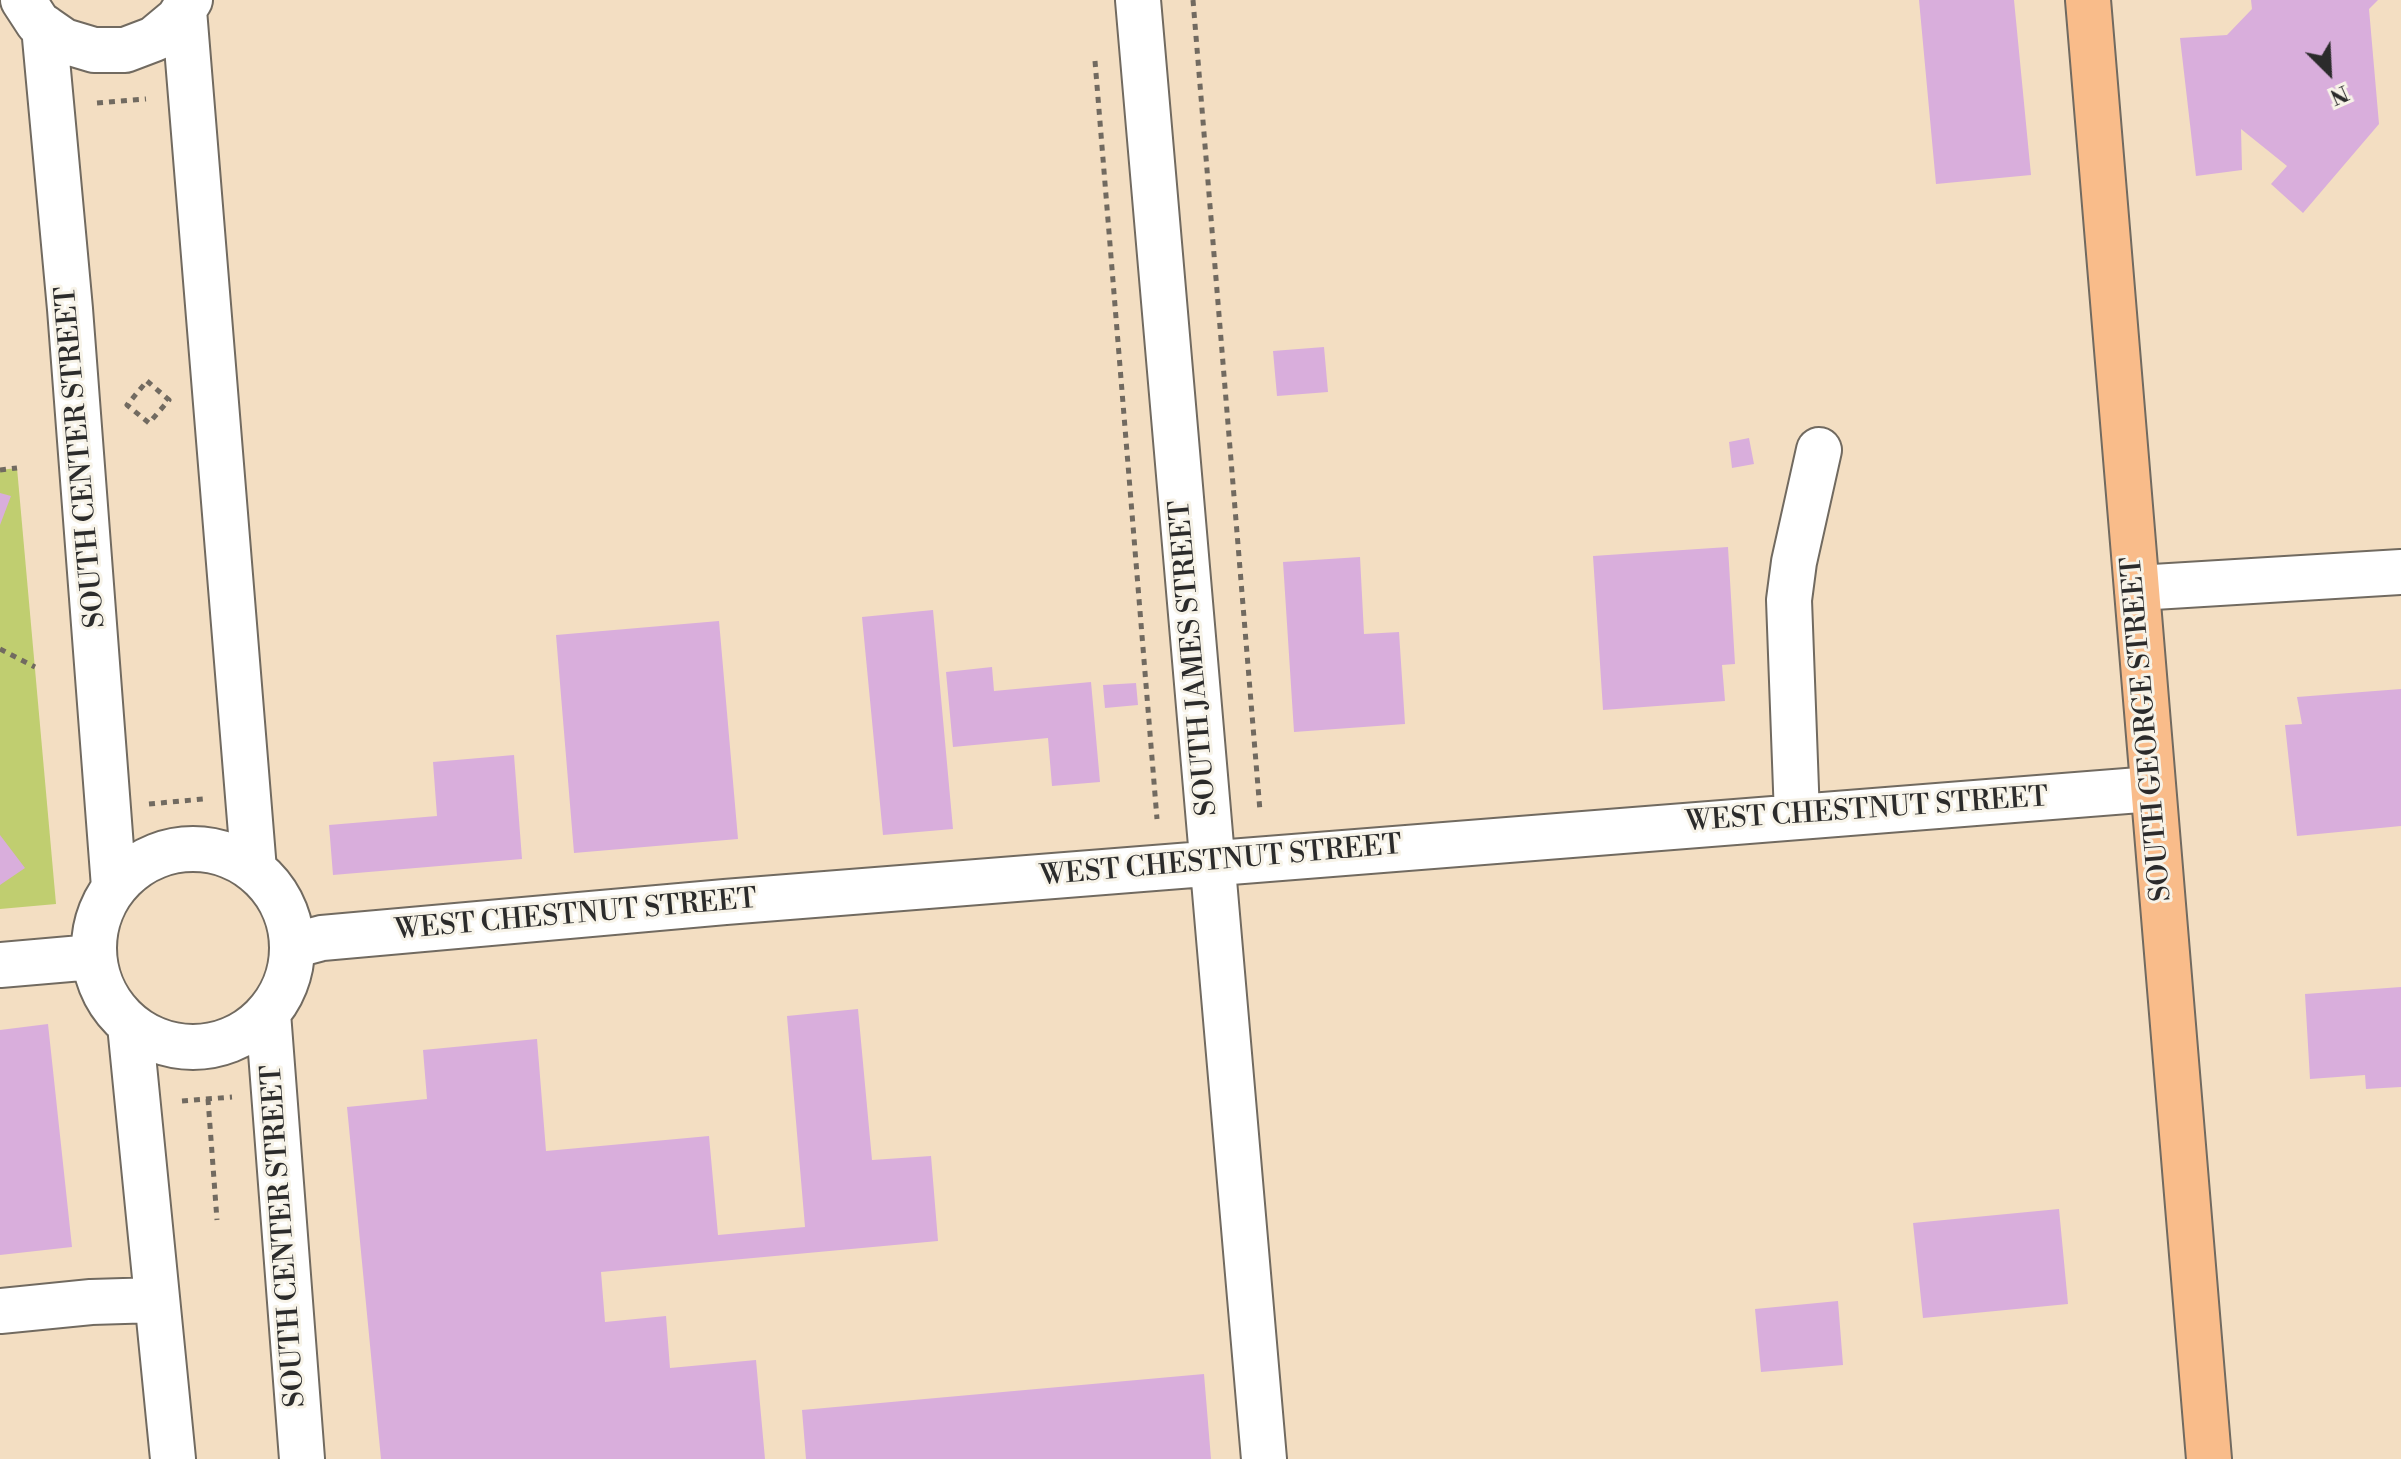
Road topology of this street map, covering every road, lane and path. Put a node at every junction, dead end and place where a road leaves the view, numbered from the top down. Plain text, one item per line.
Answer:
1 (1138, 0) edge
2 (1193, 0) edge
3 (2088, 0) edge
4 (187, 5) edge
5 (34, 14) edge
6 (1094, 47) dead end
7 (158, 98) dead end
8 (89, 104) dead end
9 (149, 423) joint
10 (1819, 450) dead end
11 (17, 468) dead end
12 (0, 470) edge
13 (2401, 572) edge
14 (2137, 588) junction
15 (0, 649) edge
16 (35, 667) dead end
17 (2152, 789) junction
18 (214, 798) dead end
19 (143, 805) dead end
20 (1260, 811) dead end
21 (1797, 816) junction
22 (1157, 819) dead end
23 (1213, 862) junction
24 (254, 870) junction
25 (114, 887) junction
26 (292, 946) junction
27 (93, 957) junction
28 (0, 965) edge
29 (268, 1013) junction
30 (130, 1025) junction
31 (244, 1095) dead end
32 (208, 1099) junction
33 (170, 1102) dead end
34 (217, 1220) dead end
35 (157, 1300) junction
36 (0, 1311) edge
37 (173, 1459) edge
38 (302, 1459) edge
39 (1264, 1459) edge
40 (2209, 1459) edge

1 - 23 street, SOUTH JAMES STREET
2 - 20 path
3 - 14 main road, SOUTH GEORGE STREET
4 - 5 street, SOUTH CENTER STREET
4 - 24 street, SOUTH CENTER STREET
5 - 25 street, SOUTH CENTER STREET
6 - 22 path
7 - 8 path
9 - 9 path
10 - 21 street
11 - 12 path
13 - 14 street
14 - 17 main road, SOUTH GEORGE STREET
15 - 16 path
17 - 21 street, WEST CHESTNUT STREET
17 - 40 main road, SOUTH GEORGE STREET
18 - 19 path
21 - 23 street, WEST CHESTNUT STREET
23 - 26 street, WEST CHESTNUT STREET
23 - 39 street, SOUTH JAMES STREET
24 - 25 street, SOUTH CENTER STREET
24 - 26 street, SOUTH CENTER STREET
25 - 27 street, SOUTH CENTER STREET
26 - 29 street, SOUTH CENTER STREET
27 - 28 street
27 - 30 street, SOUTH CENTER STREET
29 - 30 street, SOUTH CENTER STREET
29 - 38 street, SOUTH CENTER STREET
30 - 35 street
31 - 32 path
32 - 33 path
32 - 34 path
35 - 36 street
35 - 37 street

